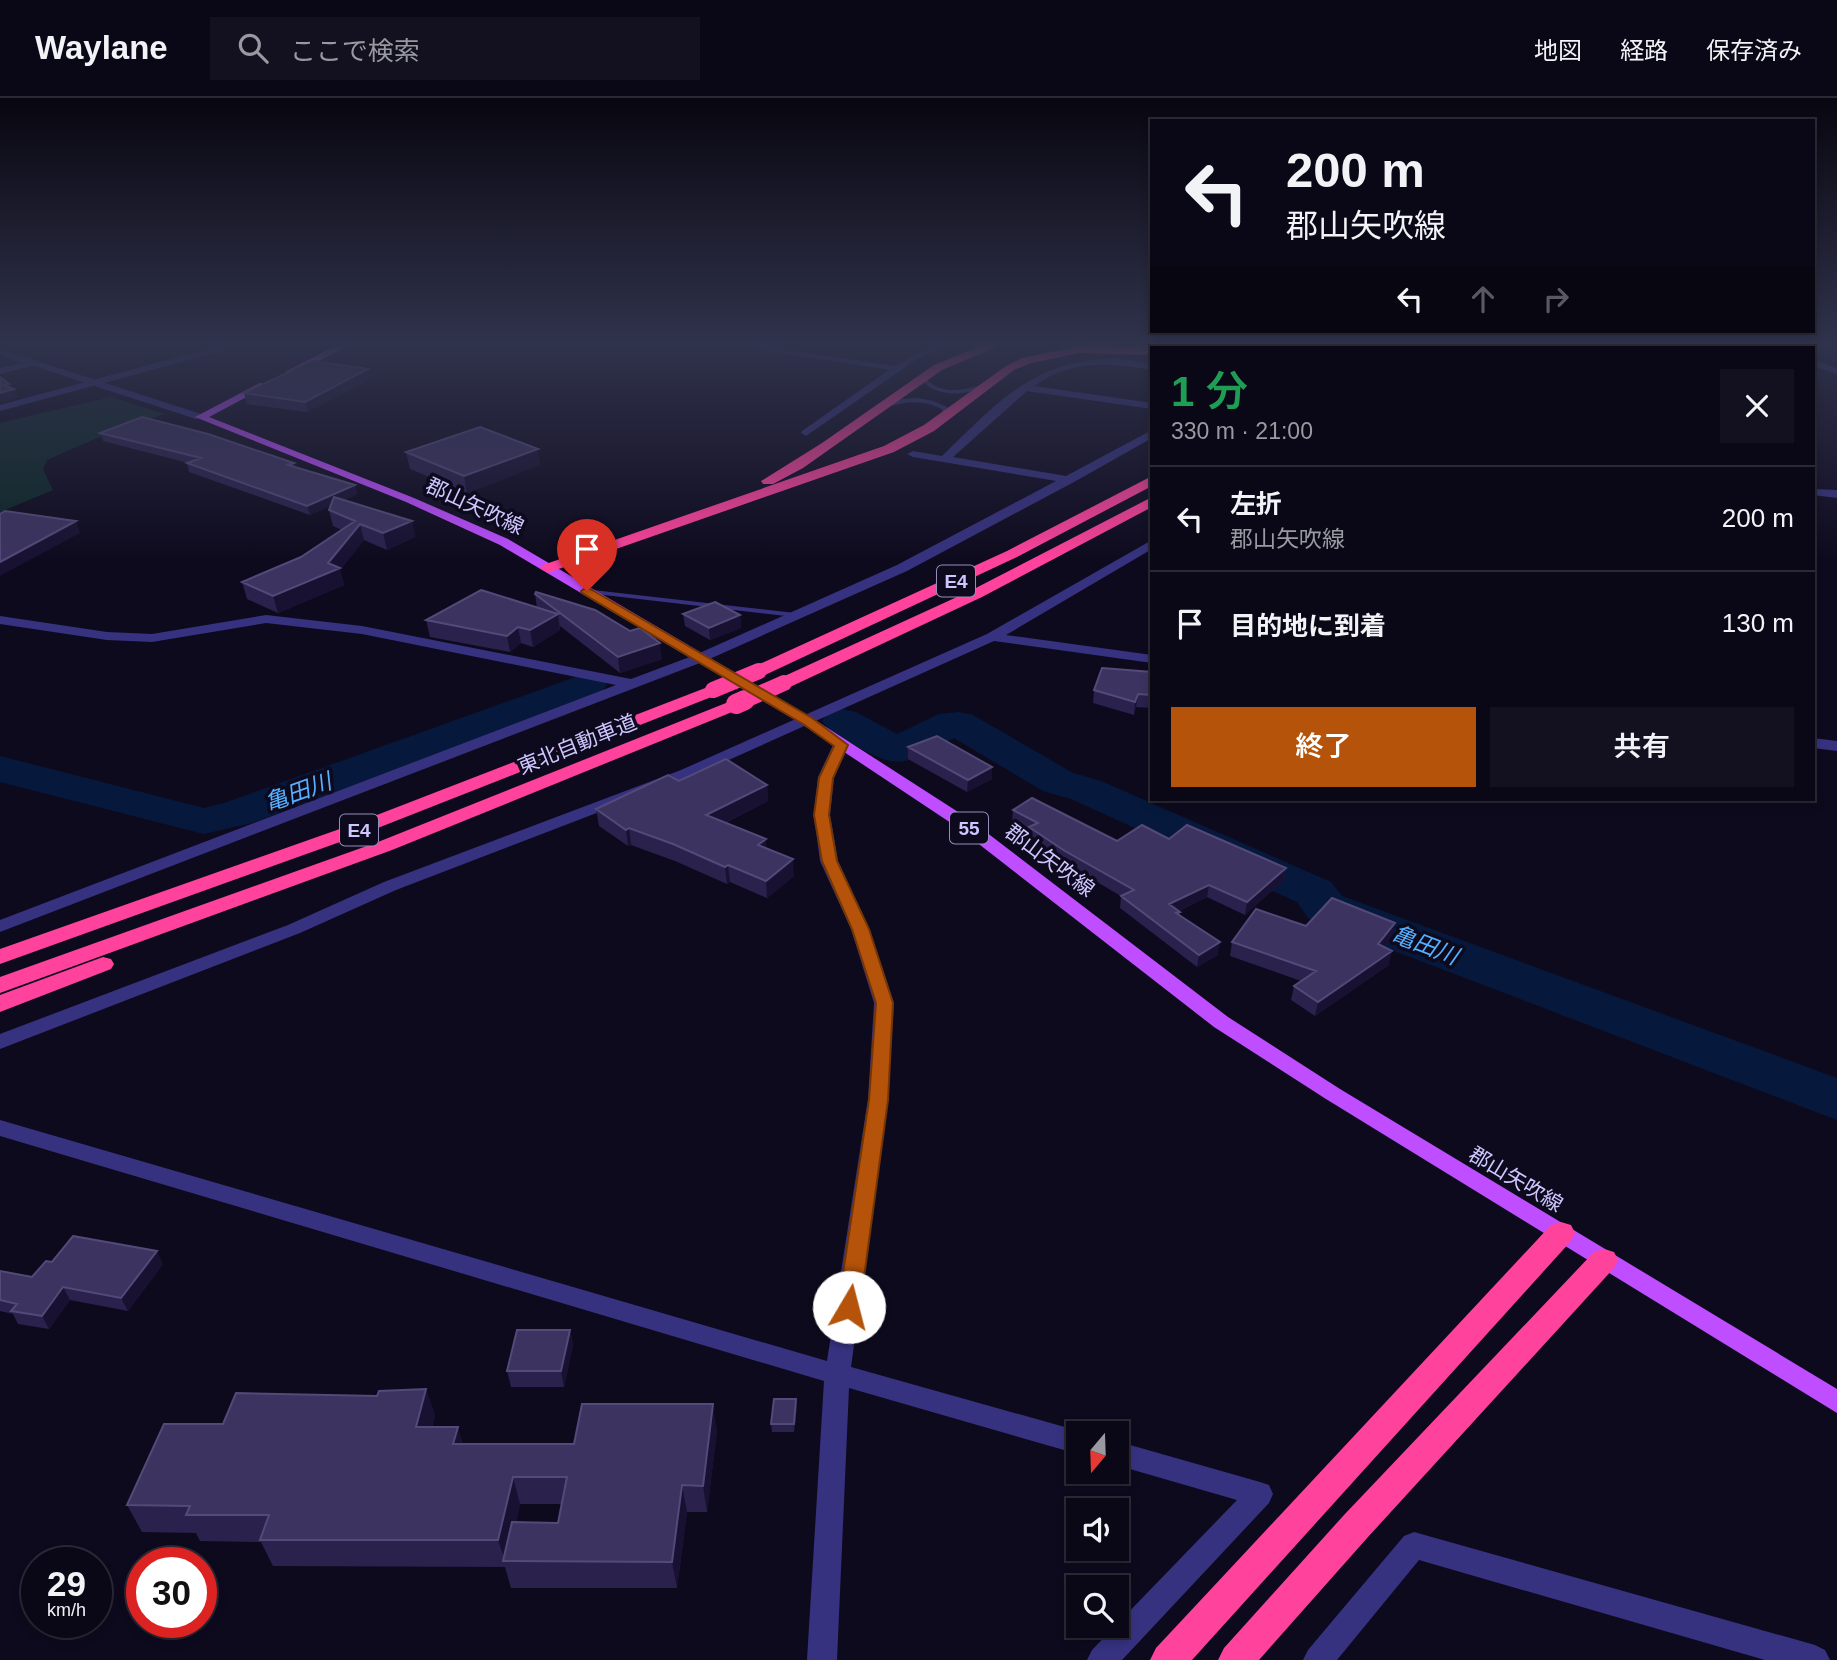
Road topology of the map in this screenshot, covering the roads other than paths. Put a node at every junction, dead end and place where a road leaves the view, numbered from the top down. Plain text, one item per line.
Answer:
1 (197, 416) edge
2 (831, 416) edge
3 (867, 416) edge
4 (946, 416) edge
5 (992, 416) edge
6 (200, 417) joint
7 (806, 433) dead end
8 (1150, 434) edge
9 (914, 454) dead end
10 (945, 459) junction
11 (1070, 480) junction
12 (1150, 481) edge
13 (1815, 492) edge
14 (1837, 494) edge
15 (1150, 502) edge
16 (1150, 545) edge
17 (543, 565) junction
18 (587, 591) junction
19 (795, 615) junction
20 (0, 620) edge
21 (992, 637) junction
22 (700, 658) junction
23 (1150, 659) edge
24 (632, 684) junction
25 (807, 721) junction
26 (1815, 743) edge
27 (841, 745) junction
28 (1837, 746) edge
29 (271, 888) junction
30 (0, 926) edge
31 (0, 957) edge
32 (0, 985) edge
33 (0, 1004) edge
34 (0, 1042) edge
35 (0, 1128) edge
36 (1561, 1233) junction
37 (1604, 1260) junction
38 (836, 1373) junction
39 (1837, 1402) edge
40 (1066, 1439) edge
41 (1129, 1457) edge
42 (822, 1660) edge
43 (1102, 1660) edge
44 (1168, 1660) edge
45 (1236, 1660) edge
46 (1318, 1660) edge
47 (1815, 1660) edge

1 - 6 street
2 - 7 street
3 - 17 highway
4 - 17 highway
5 - 10 street
6 - 17 main road, 郡山矢吹線 / 55
8 - 11 street
9 - 10 street
10 - 11 street
11 - 19 street
12 - 31 highway, 東北自動車道 / E4, bridge
13 - 14 street
15 - 29 highway, 東北自動車道 / E4, bridge
16 - 21 street
17 - 18 main road, 郡山矢吹線 / 55
18 - 19 lane
18 - 22 main road, 郡山矢吹線 / 55
19 - 22 street
20 - 24 street
21 - 23 street
21 - 25 street
22 - 24 street
22 - 25 main road, 郡山矢吹線 / 55
24 - 30 street
25 - 27 main road, 郡山矢吹線 / 55
25 - 34 street
26 - 28 street
27 - 36 main road, 郡山矢吹線 / 55
27 - 38 street
29 - 32 highway, 東北自動車道 / E4
29 - 33 highway
35 - 38 street
36 - 37 main road, 郡山矢吹線 / 55
36 - 44 highway
37 - 39 main road, 郡山矢吹線 / 55
37 - 45 highway
38 - 40 street
38 - 42 street
41 - 43 street
46 - 47 street

